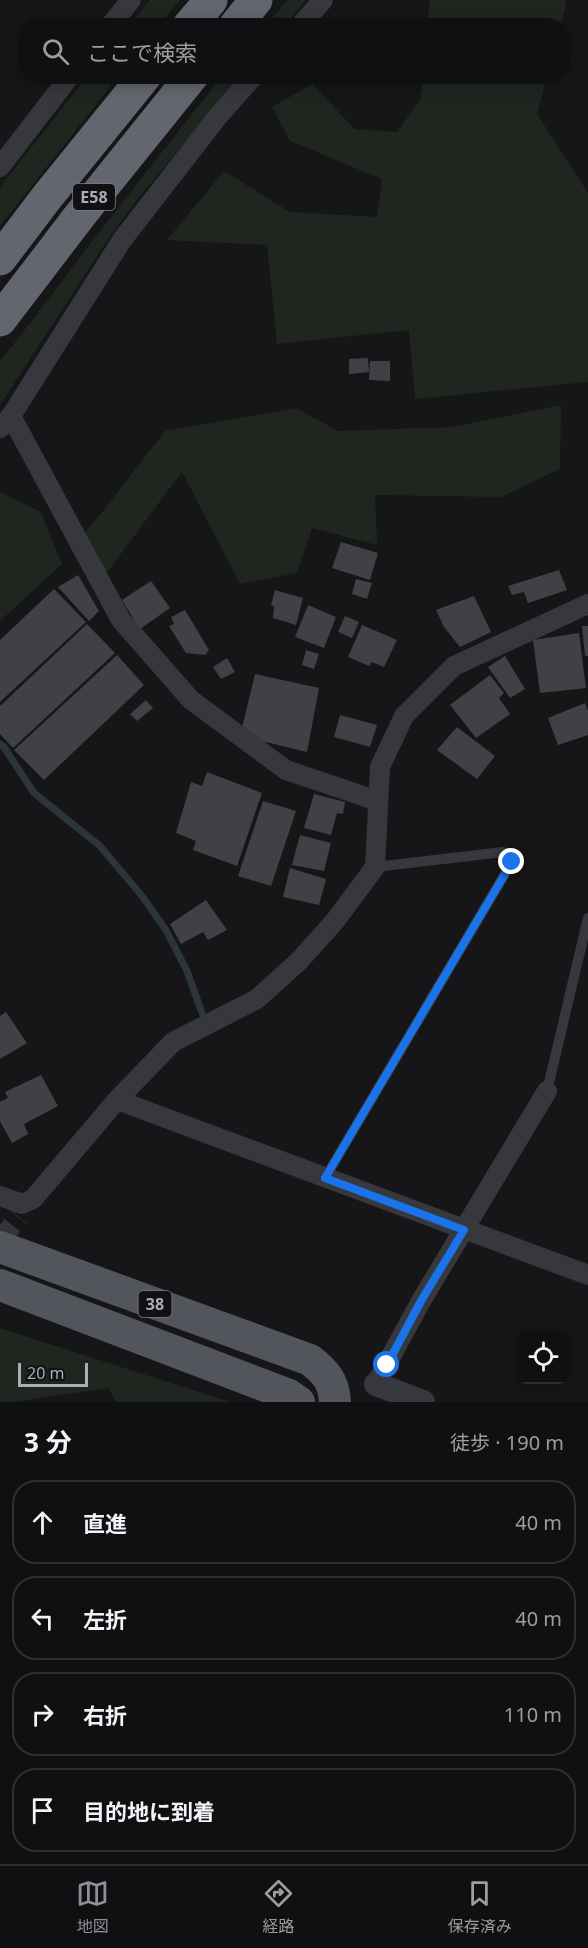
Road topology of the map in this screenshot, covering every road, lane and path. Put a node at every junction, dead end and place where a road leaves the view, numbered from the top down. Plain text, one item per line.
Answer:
1 (131, 0) edge
2 (211, 0) edge
3 (256, 0) edge
4 (322, 0) edge
5 (116, 18) edge
6 (196, 18) edge
7 (241, 18) edge
8 (307, 18) edge
9 (64, 84) edge
10 (139, 84) edge
11 (186, 84) edge
12 (247, 84) edge
13 (0, 167) edge
14 (0, 259) edge
15 (0, 320) edge
16 (5, 422) edge
17 (588, 604) edge
18 (378, 801) junction
19 (375, 867) junction
20 (588, 918) edge
21 (547, 1091) joint
22 (117, 1100) junction
23 (325, 1178) junction
24 (0, 1196) edge
25 (464, 1230) junction
26 (0, 1247) edge
27 (588, 1275) edge
28 (0, 1286) edge
29 (376, 1384) joint
30 (294, 1399) edge
31 (335, 1402) edge
32 (423, 1402) edge

1 - 5 street
2 - 6 highway
3 - 7 highway
4 - 8 street
9 - 13 street
10 - 14 highway, E58
11 - 15 highway, E58
12 - 16 street
16 - 18 street
17 - 18 street
18 - 19 street
19 - 22 street
19 - 23 lane
20 - 21 lane
21 - 25 street
22 - 23 street
22 - 24 street
23 - 25 street
25 - 27 street
25 - 29 street
26 - 31 main road, 38
28 - 30 main road, 38
29 - 32 street

